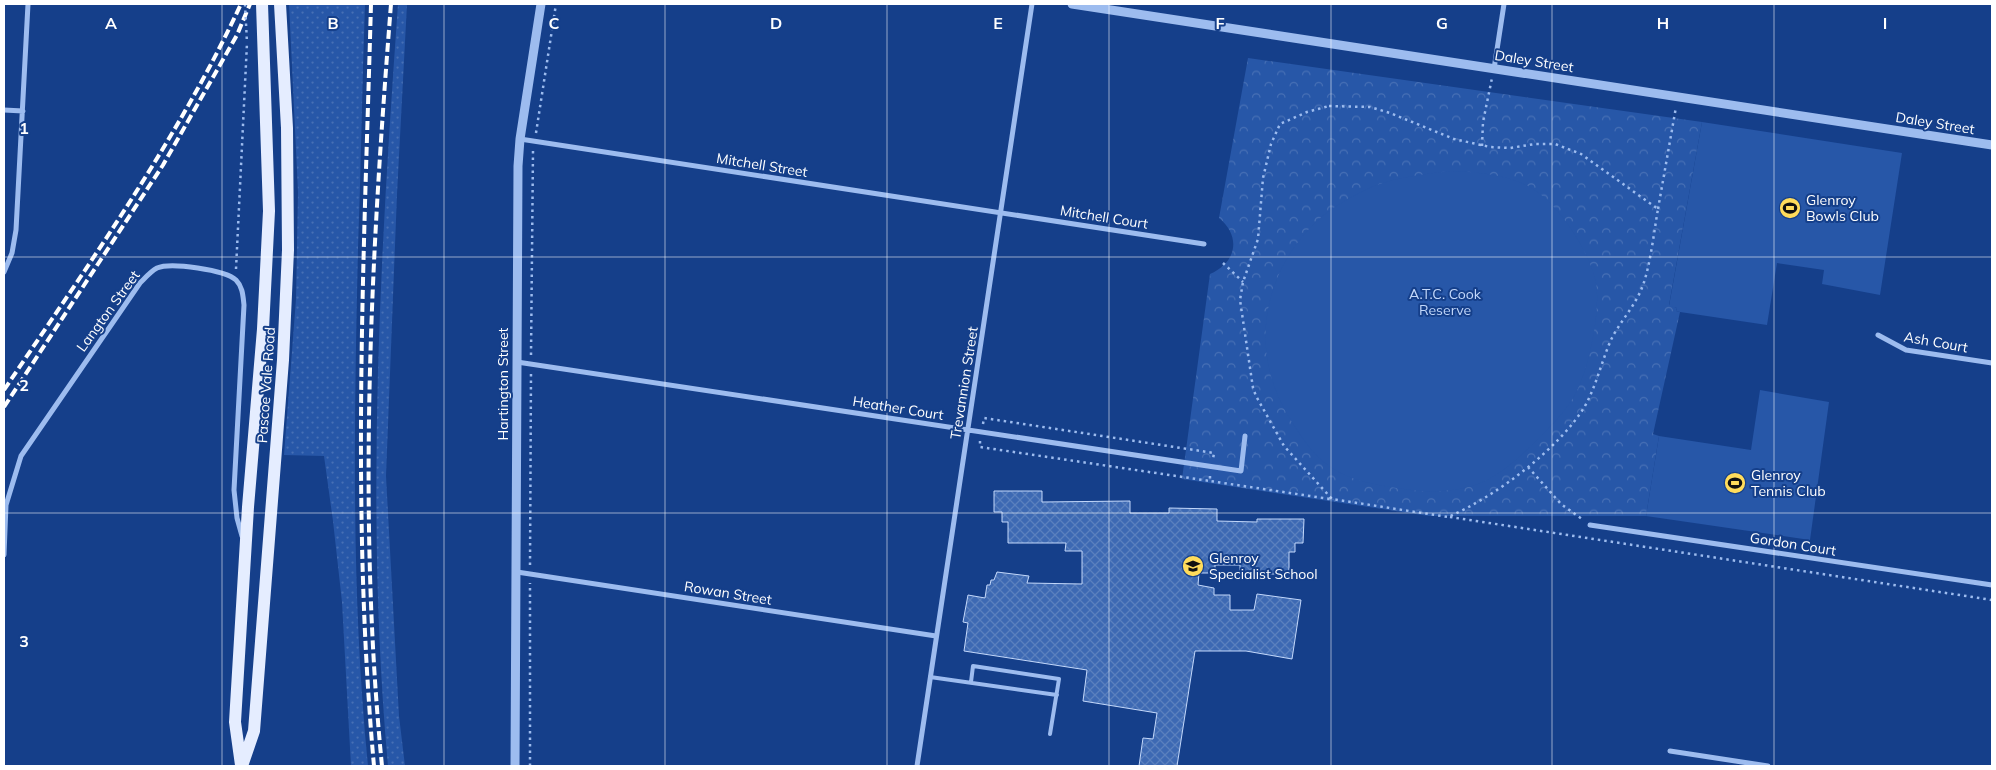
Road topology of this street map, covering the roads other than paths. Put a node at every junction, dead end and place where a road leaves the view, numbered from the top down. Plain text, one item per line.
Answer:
1 (28, 4) edge
2 (280, 4) edge
3 (541, 4) edge
4 (1032, 4) edge
5 (1072, 4) edge
6 (1504, 4) edge
7 (262, 5) edge
8 (1494, 69) junction
9 (4, 110) edge
10 (22, 111) junction
11 (520, 139) junction
12 (1992, 145) edge
13 (1001, 213) junction
14 (1204, 244) dead end
15 (4, 272) edge
16 (1878, 336) dead end
17 (516, 362) junction
18 (1992, 363) edge
19 (968, 430) junction
20 (1245, 436) dead end
21 (1590, 525) road end
22 (246, 550) junction
23 (4, 555) edge
24 (516, 572) junction
25 (1992, 585) edge
26 (936, 636) junction
27 (930, 677) junction
28 (971, 682) junction
29 (1057, 695) junction
30 (1050, 734) dead end
31 (1670, 751) dead end
32 (241, 766) edge
33 (515, 766) edge
34 (917, 766) edge
35 (1768, 766) edge

1 - 10 street
2 - 32 main road, Pascoe Vale Road
3 - 11 street, Hartington Street
4 - 13 street, Trevannion Street
5 - 8 street, Daley Street
6 - 8 street
7 - 22 main road, Pascoe Vale Road
8 - 12 street, Daley Street
9 - 10 street
10 - 15 street
11 - 13 street, Mitchell Street
11 - 17 street, Hartington Street
13 - 14 street, Mitchell Court
13 - 19 street, Trevannion Street
16 - 18 street, Ash Court
17 - 19 street, Heather Court
17 - 24 street, Hartington Street
19 - 20 street, Heather Court
19 - 26 street, Trevannion Street
21 - 25 street, Gordon Court
22 - 23 street, Langton Street
22 - 32 main road, Pascoe Vale Road
24 - 26 street, Rowan Street
24 - 33 street, Hartington Street
26 - 27 street, Trevannion Street
27 - 28 lane
27 - 34 street, Trevannion Street
28 - 29 lane
28 - 29 lane
29 - 30 lane
31 - 35 street

